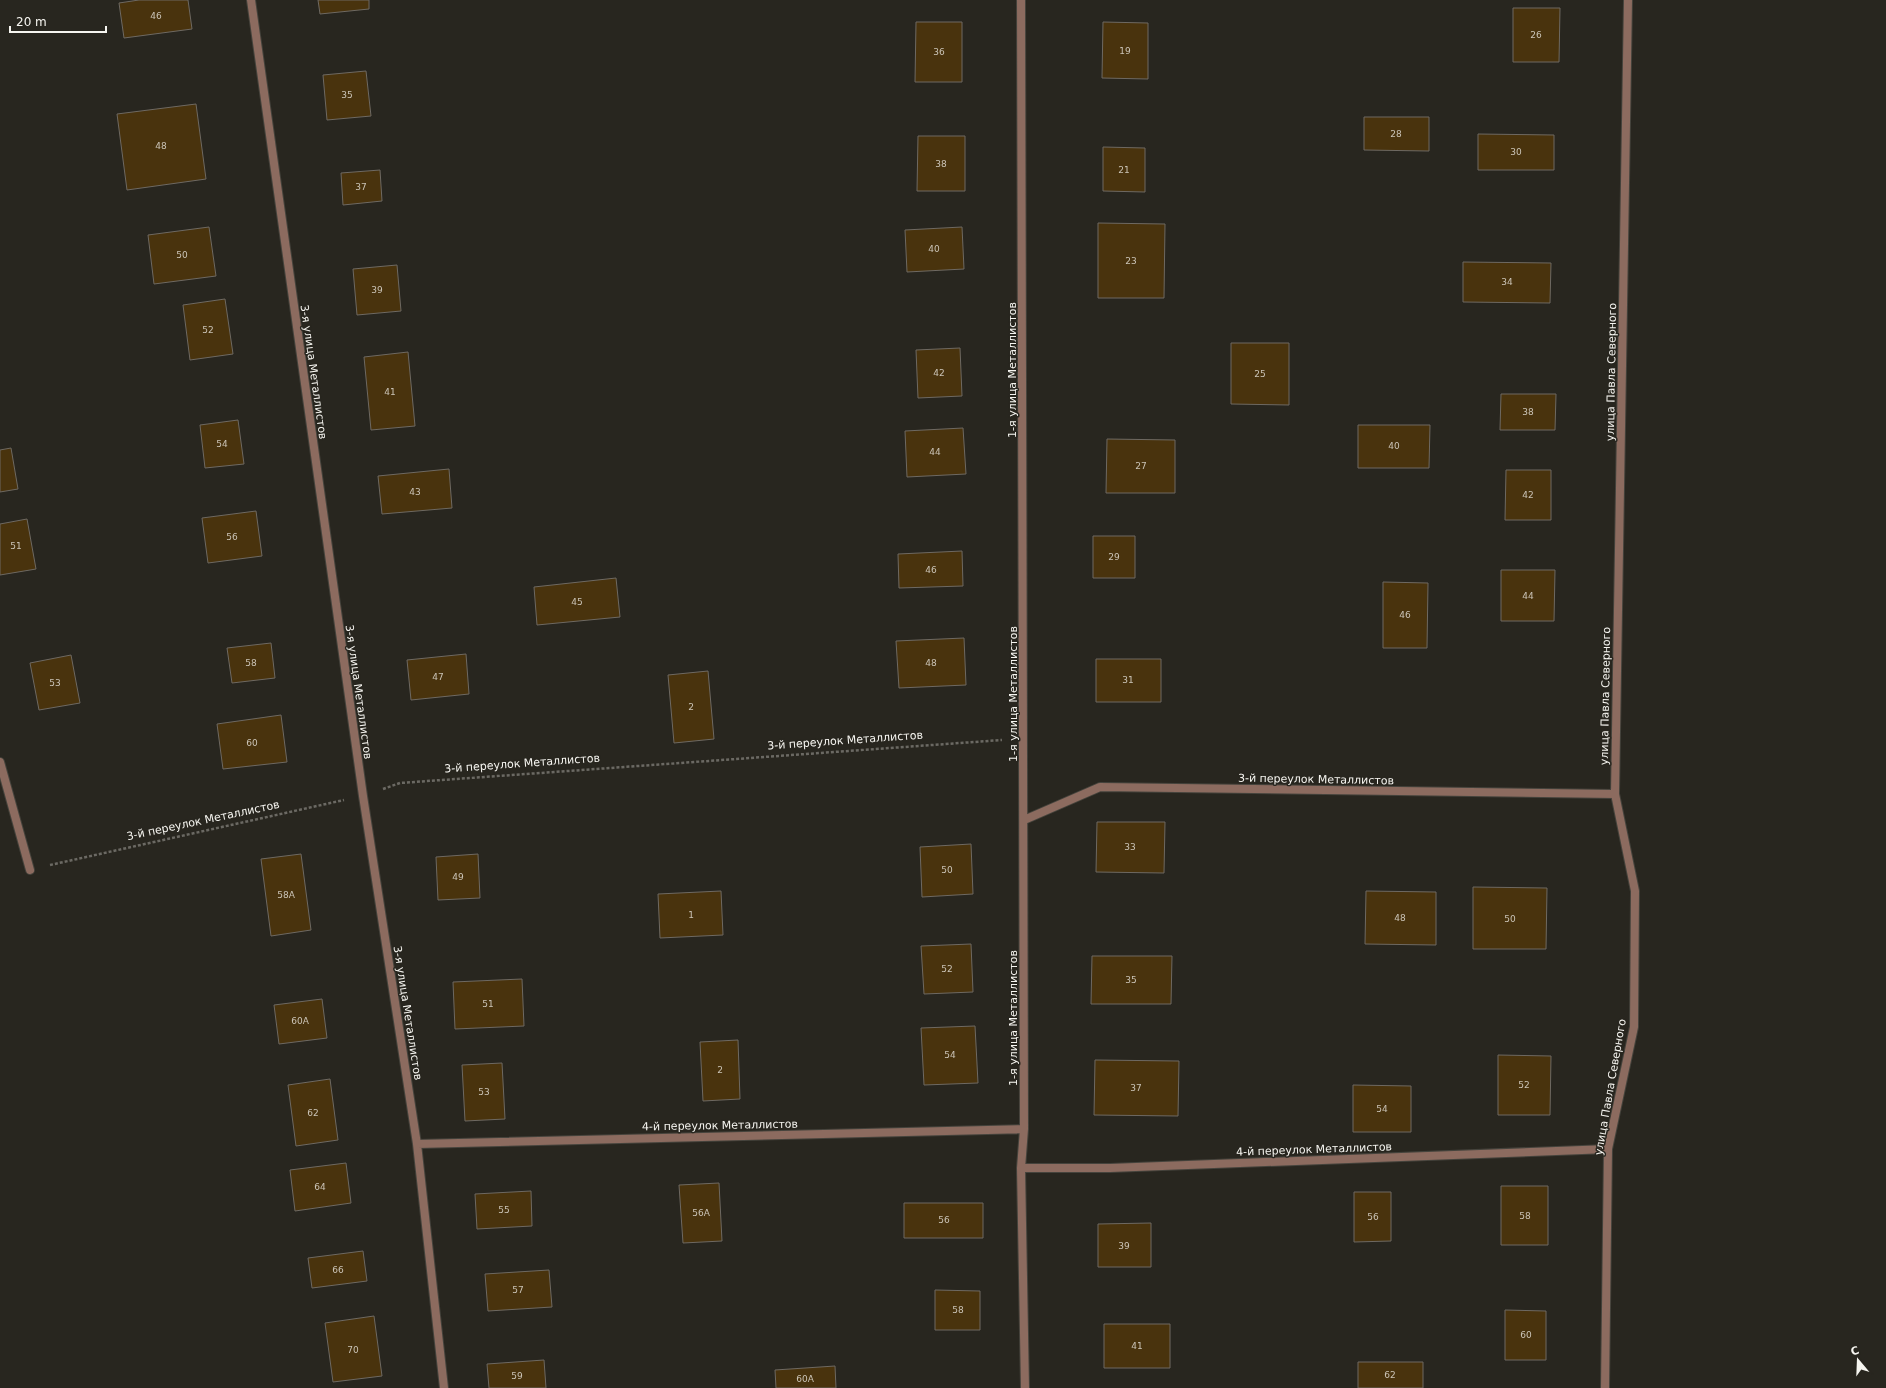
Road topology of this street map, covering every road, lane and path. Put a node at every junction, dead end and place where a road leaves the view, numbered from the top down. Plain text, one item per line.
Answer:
1 (251, 0) edge
2 (1021, 0) edge
3 (1628, 0) edge
4 (1024, 739) junction
5 (0, 762) edge
6 (1615, 794) junction
7 (363, 796) junction
8 (1024, 820) junction
9 (30, 870) joint
10 (1024, 1129) junction
11 (417, 1144) junction
12 (1608, 1149) junction
13 (1021, 1168) junction
14 (444, 1388) edge
15 (1025, 1388) edge
16 (1605, 1388) edge

1 - 7 street, 3-я улица Металлистов
2 - 4 street, 1-я улица Металлистов
3 - 6 street, улица Павла Северного
4 - 7 path, 3-й переулок Металлистов
4 - 8 street, 1-я улица Металлистов
5 - 9 street
6 - 8 street, 3-й переулок Металлистов
6 - 12 street, улица Павла Северного
7 - 9 path, 3-й переулок Металлистов
7 - 11 street, 3-я улица Металлистов
8 - 10 street, 1-я улица Металлистов
10 - 11 street, 4-й переулок Металлистов
10 - 13 street, 1-я улица Металлистов
11 - 14 street, 3-я улица Металлистов
12 - 13 street, 4-й переулок Металлистов
12 - 16 street, улица Павла Северного
13 - 15 street, 1-я улица Металлистов

